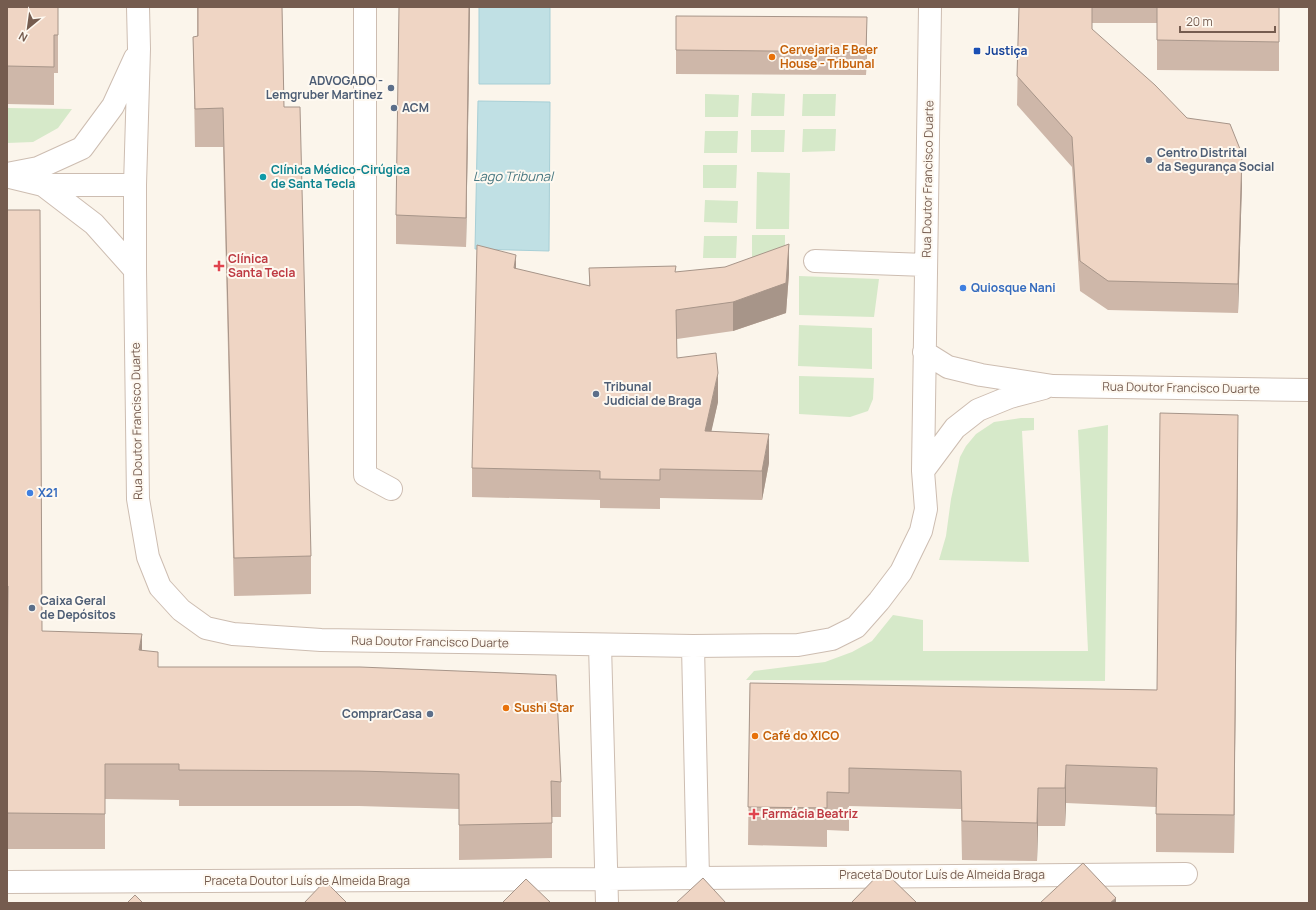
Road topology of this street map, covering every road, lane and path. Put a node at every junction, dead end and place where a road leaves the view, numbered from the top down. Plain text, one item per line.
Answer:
1 (138, 7) edge
2 (365, 7) edge
3 (930, 7) edge
4 (139, 49) junction
5 (7, 175) edge
6 (43, 185) junction
7 (135, 185) junction
8 (815, 261) dead end
9 (926, 265) junction
10 (135, 270) junction
11 (924, 352) junction
12 (1053, 386) junction
13 (1309, 390) edge
14 (923, 471) junction
15 (391, 489) dead end
16 (600, 644) junction
17 (693, 646) junction
18 (1186, 874) dead end
19 (698, 878) junction
20 (607, 879) junction
21 (7, 882) edge
22 (607, 903) edge

1 - 4 street, Rua Doutor Francisco Duarte
2 - 15 street
3 - 9 street, Rua Doutor Francisco Duarte
4 - 5 street
4 - 7 street, Rua Doutor Francisco Duarte
5 - 6 street
6 - 7 street
6 - 10 street
7 - 10 street, Rua Doutor Francisco Duarte
8 - 9 street
9 - 11 street, Rua Doutor Francisco Duarte
10 - 16 street, Rua Doutor Francisco Duarte
11 - 12 street, Rua Doutor Francisco Duarte
11 - 14 street, Rua Doutor Francisco Duarte
12 - 13 street, Rua Doutor Francisco Duarte
12 - 14 street, Rua Doutor Francisco Duarte
14 - 17 street, Rua Doutor Francisco Duarte
16 - 17 street, Rua Doutor Francisco Duarte
16 - 20 street
17 - 19 street
18 - 19 street, Praceta Doutor Luís de Almeida Braga
19 - 20 street, Praceta Doutor Luís de Almeida Braga
20 - 21 street, Praceta Doutor Luís de Almeida Braga
20 - 22 street

